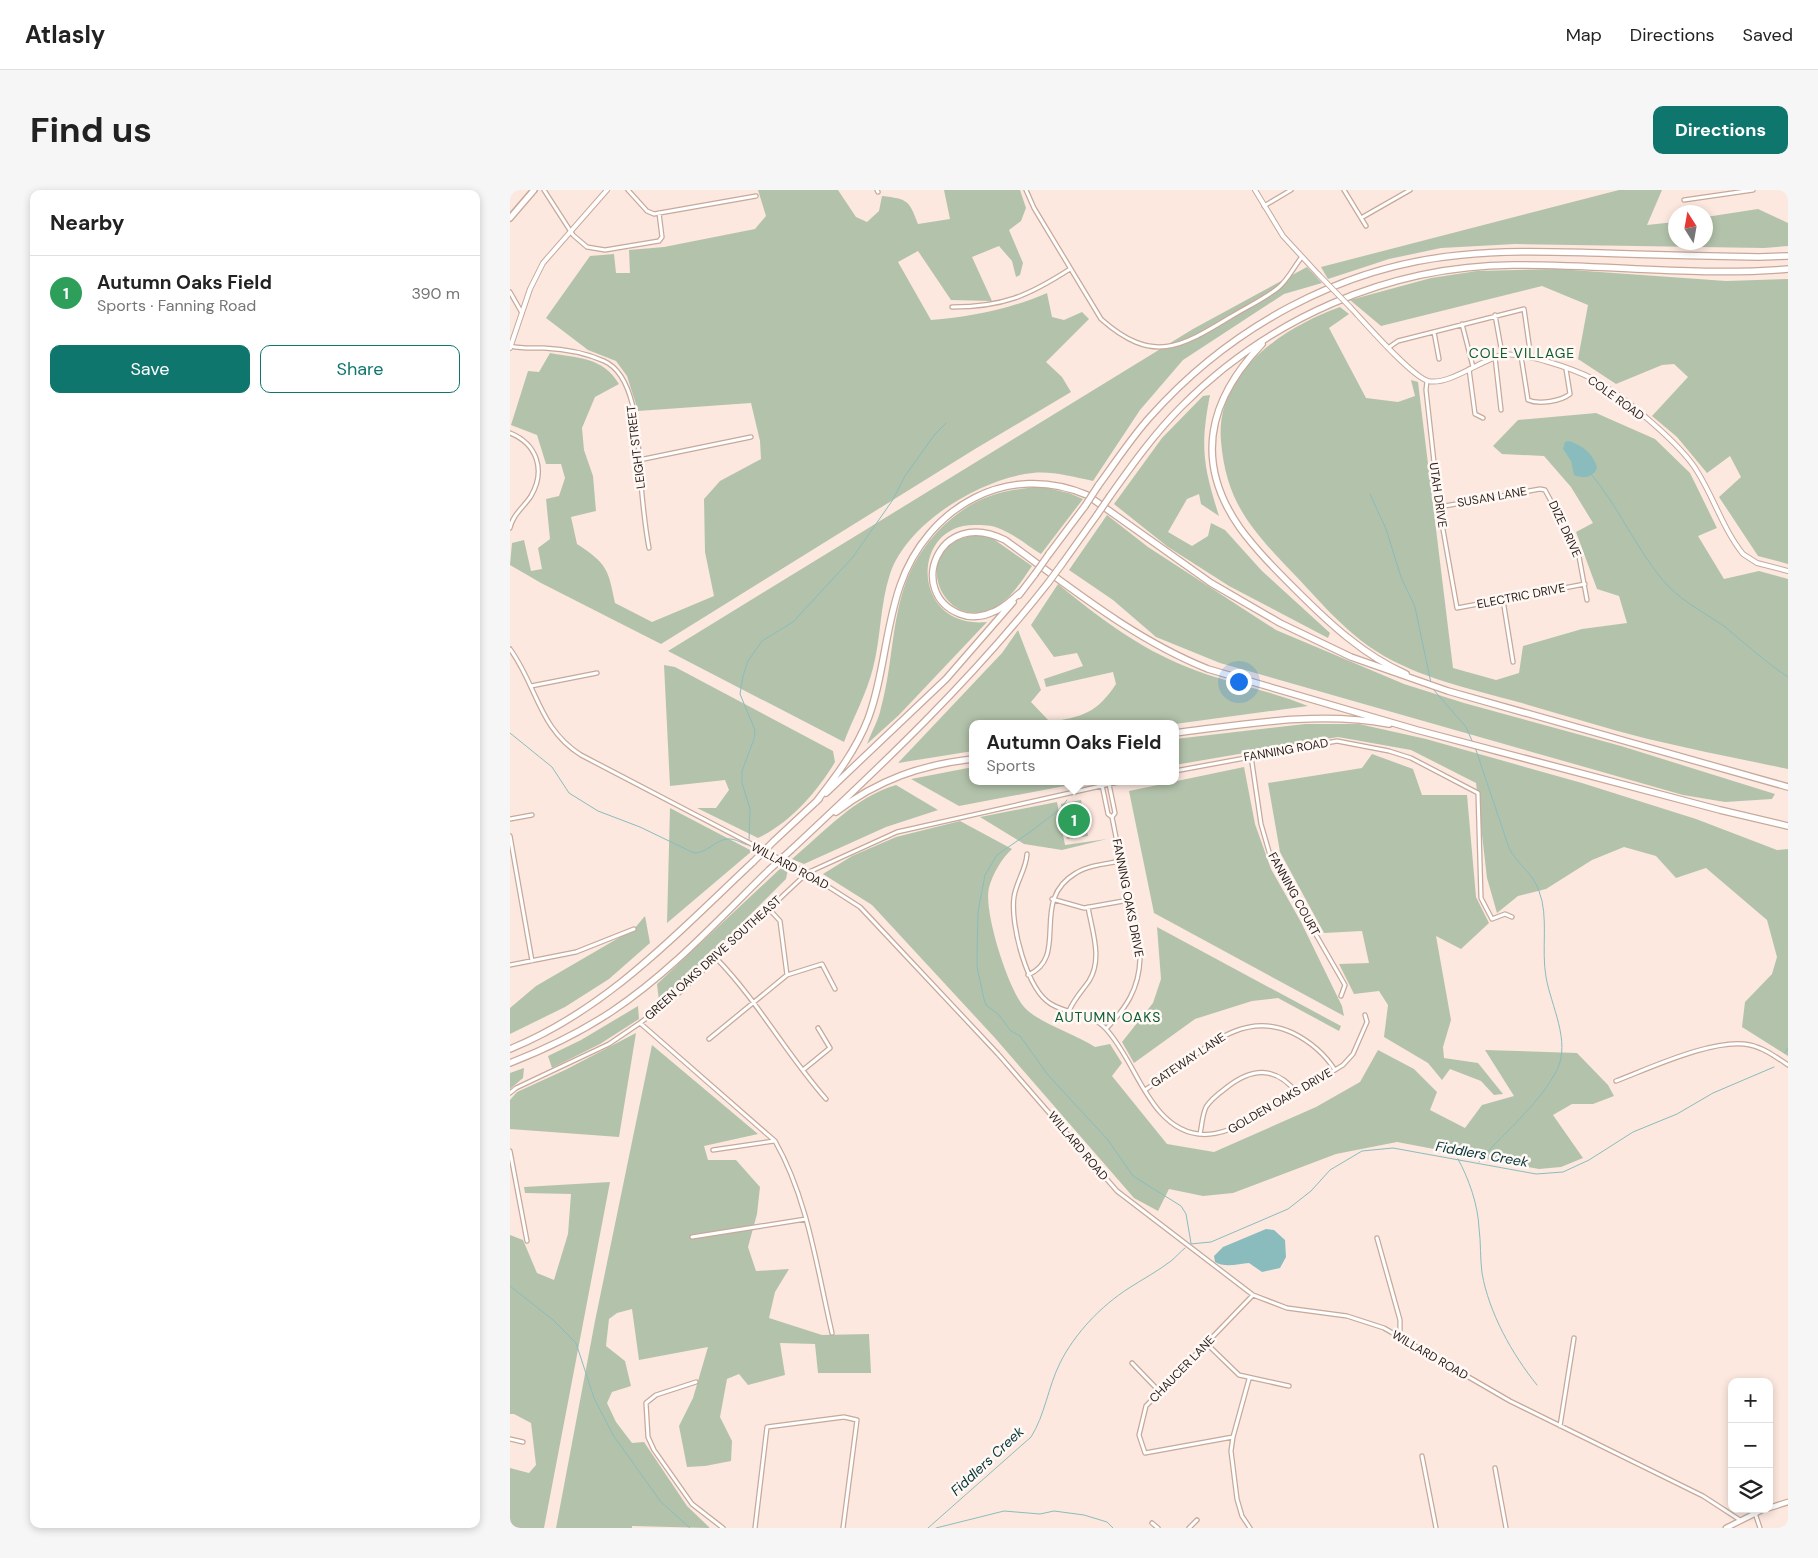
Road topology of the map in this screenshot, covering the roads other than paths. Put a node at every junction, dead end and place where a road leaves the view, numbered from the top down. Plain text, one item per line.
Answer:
1 (534, 190) edge
2 (544, 190) edge
3 (607, 190) edge
4 (628, 190) edge
5 (1026, 190) edge
6 (1255, 190) edge
7 (1291, 190) edge
8 (1344, 190) edge
9 (1410, 190) edge
10 (1753, 190) edge
11 (756, 196) dead end
12 (1684, 200) dead end
13 (1264, 206) junction
14 (659, 213) junction
15 (510, 218) edge
16 (1361, 218) junction
17 (1366, 226) dead end
18 (570, 230) junction
19 (1788, 256) edge
20 (1301, 258) junction
21 (1070, 269) junction
22 (1788, 269) edge
23 (510, 292) edge
24 (952, 306) dead end
25 (522, 313) junction
26 (1495, 315) junction
27 (1462, 324) junction
28 (1434, 332) junction
29 (1271, 334) junction
30 (510, 347) edge
31 (1388, 348) junction
32 (1500, 348) dead end
33 (1521, 356) junction
34 (1495, 357) junction
35 (1532, 358) junction
36 (1439, 359) dead end
37 (1471, 367) junction
38 (1566, 371) junction
39 (1427, 380) junction
40 (1501, 410) dead end
41 (1483, 418) dead end
42 (510, 433) edge
43 (751, 437) dead end
44 (638, 460) junction
45 (1545, 490) joint
46 (1439, 507) junction
47 (510, 528) edge
48 (649, 548) dead end
49 (1788, 571) edge
50 (1585, 584) junction
51 (1021, 592) junction
52 (1503, 600) junction
53 (1587, 600) dead end
54 (1457, 608) joint
55 (510, 649) edge
56 (1513, 662) dead end
57 (597, 673) dead end
58 (531, 686) junction
59 (1448, 691) junction
60 (1417, 730) junction
61 (1179, 733) edge
62 (1251, 756) junction
63 (969, 760) edge
64 (1179, 770) edge
65 (1102, 785) joint
66 (1109, 785) edge
67 (1788, 787) edge
68 (816, 802) junction
69 (532, 815) dead end
70 (1112, 817) junction
71 (510, 819) edge
72 (1788, 826) edge
73 (810, 832) junction
74 (510, 836) edge
75 (1027, 854) dead end
76 (1121, 861) junction
77 (807, 873) junction
78 (1052, 899) junction
79 (1129, 900) junction
80 (1088, 908) junction
81 (768, 909) junction
82 (1512, 917) dead end
83 (634, 929) dead end
84 (716, 958) junction
85 (532, 961) junction
86 (510, 965) edge
87 (787, 975) junction
88 (1028, 975) junction
89 (835, 990) dead end
90 (1341, 996) dead end
91 (754, 1002) junction
92 (1069, 1011) junction
93 (1365, 1015) dead end
94 (640, 1024) junction
95 (818, 1028) dead end
96 (1106, 1029) junction
97 (709, 1039) dead end
98 (510, 1049) edge
99 (510, 1063) edge
100 (1788, 1064) edge
101 (803, 1070) junction
102 (1336, 1070) junction
103 (1616, 1080) dead end
104 (1145, 1090) junction
105 (510, 1093) edge
106 (1297, 1093) junction
107 (826, 1099) dead end
108 (1200, 1134) junction
109 (775, 1141) junction
110 (713, 1150) dead end
111 (510, 1151) edge
112 (806, 1219) junction
113 (692, 1237) dead end
114 (1377, 1238) dead end
115 (527, 1241) dead end
116 (1253, 1295) junction
117 (832, 1333) dead end
118 (1400, 1336) junction
119 (1574, 1338) dead end
120 (1206, 1344) junction
121 (1132, 1363) dead end
122 (1249, 1379) junction
123 (696, 1382) dead end
124 (1289, 1386) dead end
125 (1159, 1391) junction
126 (1560, 1426) junction
127 (1233, 1437) junction
128 (510, 1439) edge
129 (523, 1442) dead end
130 (1422, 1456) dead end
131 (1495, 1468) dead end
132 (1788, 1502) edge
133 (1773, 1507) edge
134 (1755, 1513) joint
135 (1197, 1520) dead end
136 (1740, 1520) junction
137 (1152, 1522) dead end
138 (723, 1528) edge
139 (755, 1528) edge
140 (843, 1528) edge
141 (1158, 1528) edge
142 (1189, 1528) edge
143 (1250, 1528) edge
144 (1436, 1528) edge
145 (1506, 1528) edge
146 (1726, 1528) edge
147 (1760, 1528) edge

1 - 15 main road
2 - 18 street
3 - 18 street
4 - 14 street
5 - 21 street
6 - 13 street
7 - 13 street
8 - 16 street
9 - 16 street
10 - 12 street
11 - 14 street
13 - 20 street
14 - 18 street
16 - 17 street
18 - 25 street
19 - 51 highway, bridge
20 - 21 street
20 - 31 street, bridge
21 - 24 street
22 - 29 highway
23 - 25 street
25 - 30 street
26 - 27 street
26 - 32 street
26 - 35 street
27 - 28 street
27 - 37 street
28 - 31 street
28 - 36 street
29 - 59 highway
29 - 73 highway, bridge
30 - 44 street, LEIGHT STREET
31 - 39 street
33 - 34 street, COLE ROAD
33 - 35 street, COLE ROAD
33 - 38 street
34 - 37 street, COLE ROAD
34 - 40 street
35 - 38 street, COLE ROAD
37 - 39 street, COLE ROAD
37 - 41 street
38 - 49 street, COLE ROAD
39 - 46 street, UTAH DRIVE
42 - 47 street
43 - 44 street
44 - 48 street, LEIGHT STREET
45 - 46 street, SUSAN LANE
45 - 50 street, DIZE DRIVE
46 - 54 street, UTAH DRIVE
50 - 52 street, ELECTRIC DRIVE
50 - 53 street, DIZE DRIVE
51 - 60 highway
51 - 68 highway
52 - 54 street, ELECTRIC DRIVE
52 - 56 street
55 - 58 street, WILLARD ROAD
57 - 58 street
58 - 77 street, WILLARD ROAD
59 - 67 highway
59 - 68 highway
60 - 61 highway
60 - 72 highway
62 - 64 street, FANNING ROAD
62 - 82 street, FANNING ROAD
62 - 90 street, FANNING COURT
63 - 73 highway
65 - 70 street, FANNING OAKS DRIVE
65 - 77 street
66 - 70 street, FANNING OAKS DRIVE
68 - 98 highway, bridge
69 - 71 street
70 - 76 street, FANNING OAKS DRIVE
73 - 99 highway, bridge
74 - 85 street
75 - 88 street, GOLDEN OAKS DRIVE
76 - 78 street
76 - 79 street, FANNING OAKS DRIVE
77 - 81 street, GREEN OAKS DRIVE SOUTHEAST
77 - 116 street, WILLARD ROAD
78 - 80 street
78 - 88 street
79 - 80 street
79 - 96 street, FANNING OAKS DRIVE
80 - 92 street
81 - 84 street, GREEN OAKS DRIVE SOUTHEAST
81 - 87 street
83 - 85 street
84 - 91 street
84 - 94 street, GREEN OAKS DRIVE SOUTHEAST
85 - 86 street
87 - 89 street
87 - 91 street
88 - 92 street, GOLDEN OAKS DRIVE
91 - 97 street
91 - 101 street
92 - 96 street, GOLDEN OAKS DRIVE
93 - 102 street, GOLDEN OAKS DRIVE
94 - 105 street, GREEN OAKS DRIVE SOUTHEAST
94 - 109 street
95 - 101 street
96 - 104 street, GOLDEN OAKS DRIVE
100 - 103 street
101 - 107 street
102 - 104 street, GATEWAY LANE
102 - 106 street, GOLDEN OAKS DRIVE
104 - 108 street, GOLDEN OAKS DRIVE
106 - 108 street, GOLDEN OAKS DRIVE
106 - 108 street
109 - 110 street
109 - 112 street
111 - 115 street
112 - 113 street
112 - 117 street
114 - 118 street
116 - 118 street, WILLARD ROAD
116 - 120 street, CHAUCER LANE
118 - 126 street, WILLARD ROAD
119 - 126 street
120 - 122 street
120 - 125 street, CHAUCER LANE
121 - 125 street
122 - 124 street
122 - 127 street
123 - 138 street
125 - 127 street, CHAUCER LANE
126 - 136 street, WILLARD ROAD
127 - 143 street
128 - 129 street
130 - 144 street
131 - 145 street
132 - 133 main road
134 - 136 main road
134 - 147 street
135 - 142 street
136 - 146 main road
137 - 141 street
139 - 140 street

